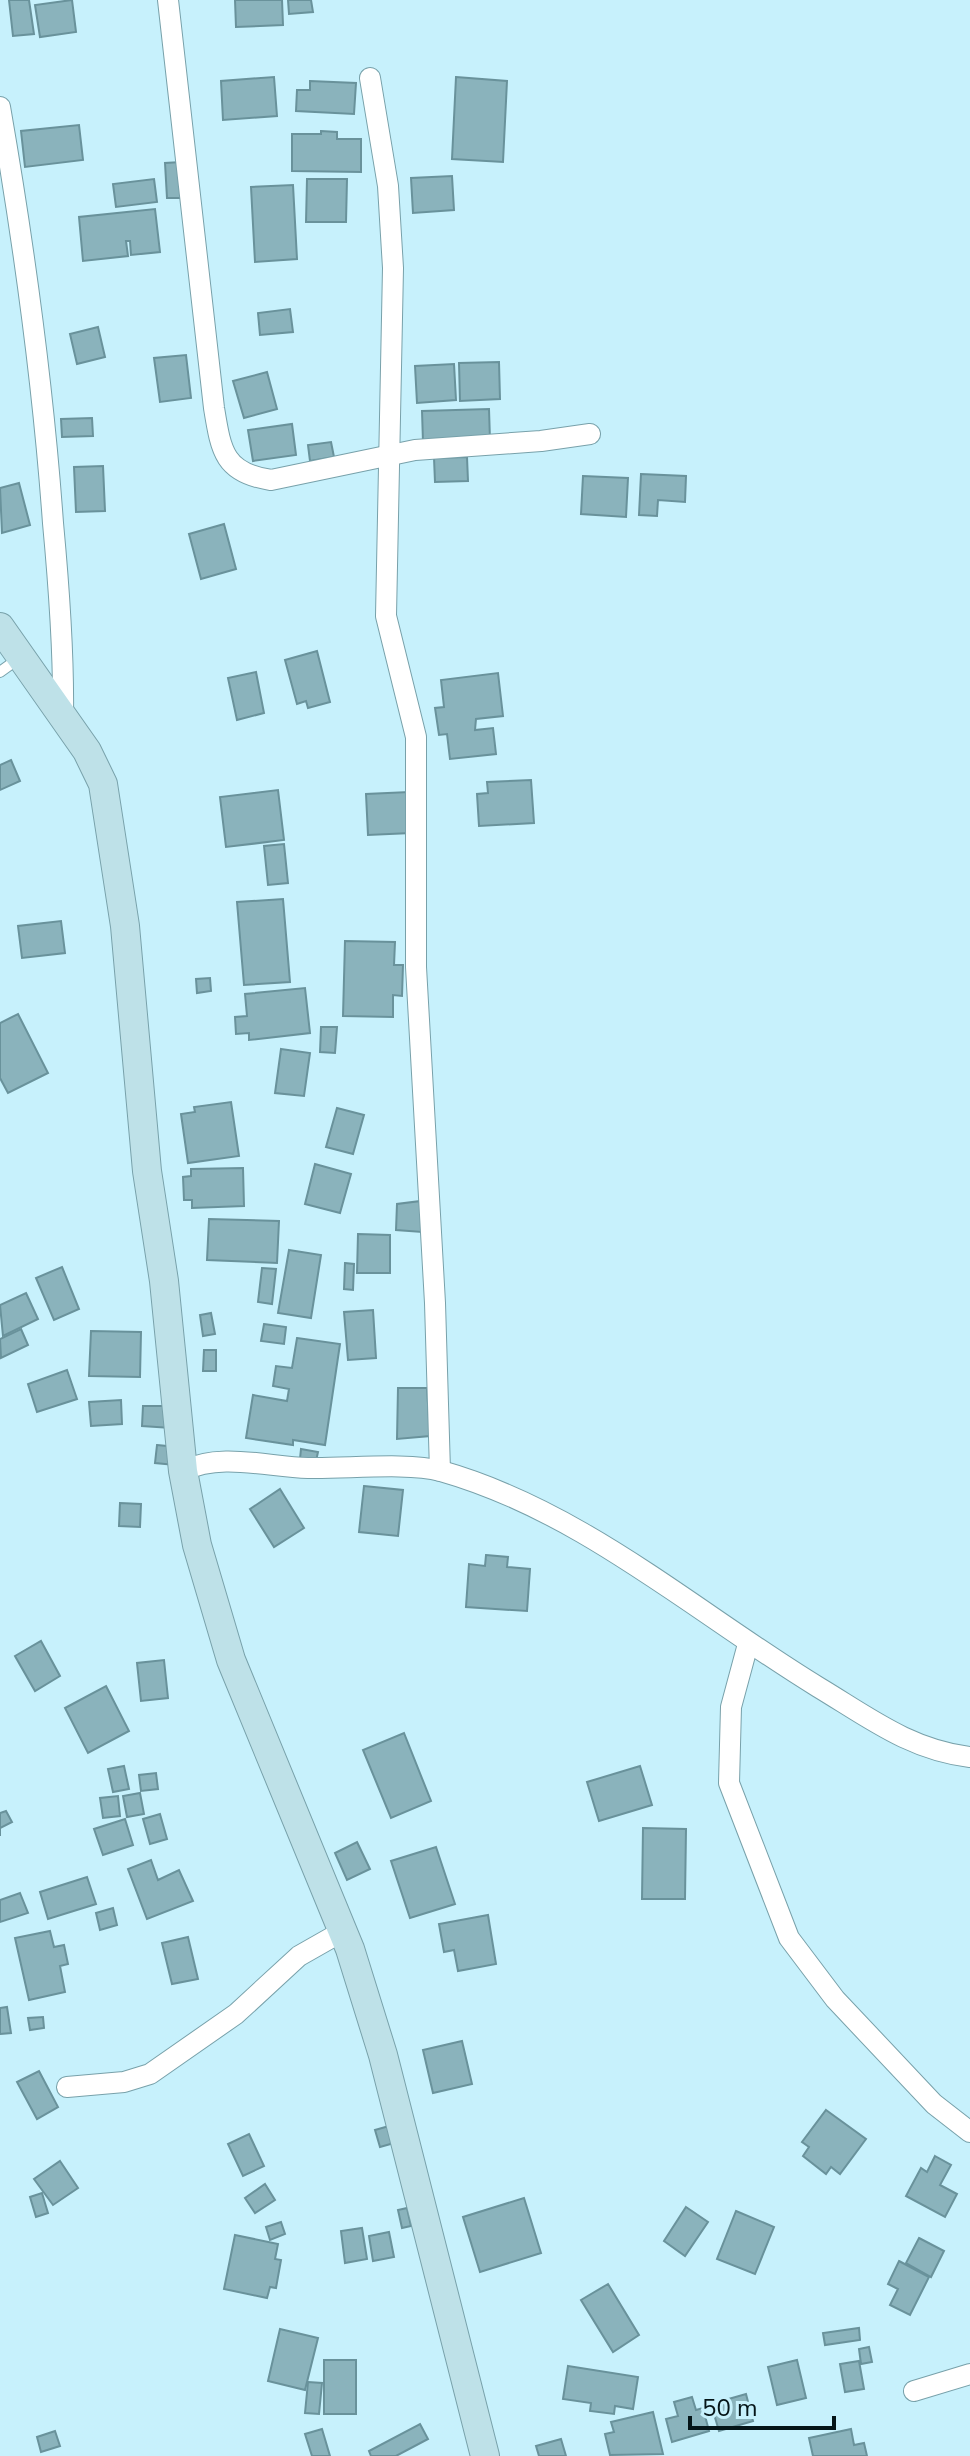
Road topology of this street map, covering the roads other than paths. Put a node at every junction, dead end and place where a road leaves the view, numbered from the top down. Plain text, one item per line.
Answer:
1 (168, 0) edge
2 (370, 78) dead end
3 (0, 107) edge
4 (590, 434) dead end
5 (387, 456) junction
6 (0, 627) edge
7 (10, 664) edge
8 (63, 716) junction
9 (183, 1471) junction
10 (440, 1471) junction
11 (748, 1644) junction
12 (970, 1757) edge
13 (343, 1931) junction
14 (67, 2087) dead end
15 (970, 2132) edge
16 (970, 2374) edge
17 (914, 2391) dead end
18 (485, 2456) edge

1 - 5 street
2 - 5 street
3 - 8 street
4 - 5 street
5 - 10 street
6 - 7 street
7 - 8 street
8 - 9 street
9 - 10 street
9 - 13 street
10 - 11 street
11 - 12 street
11 - 15 street
13 - 14 street
13 - 18 street
16 - 17 street

